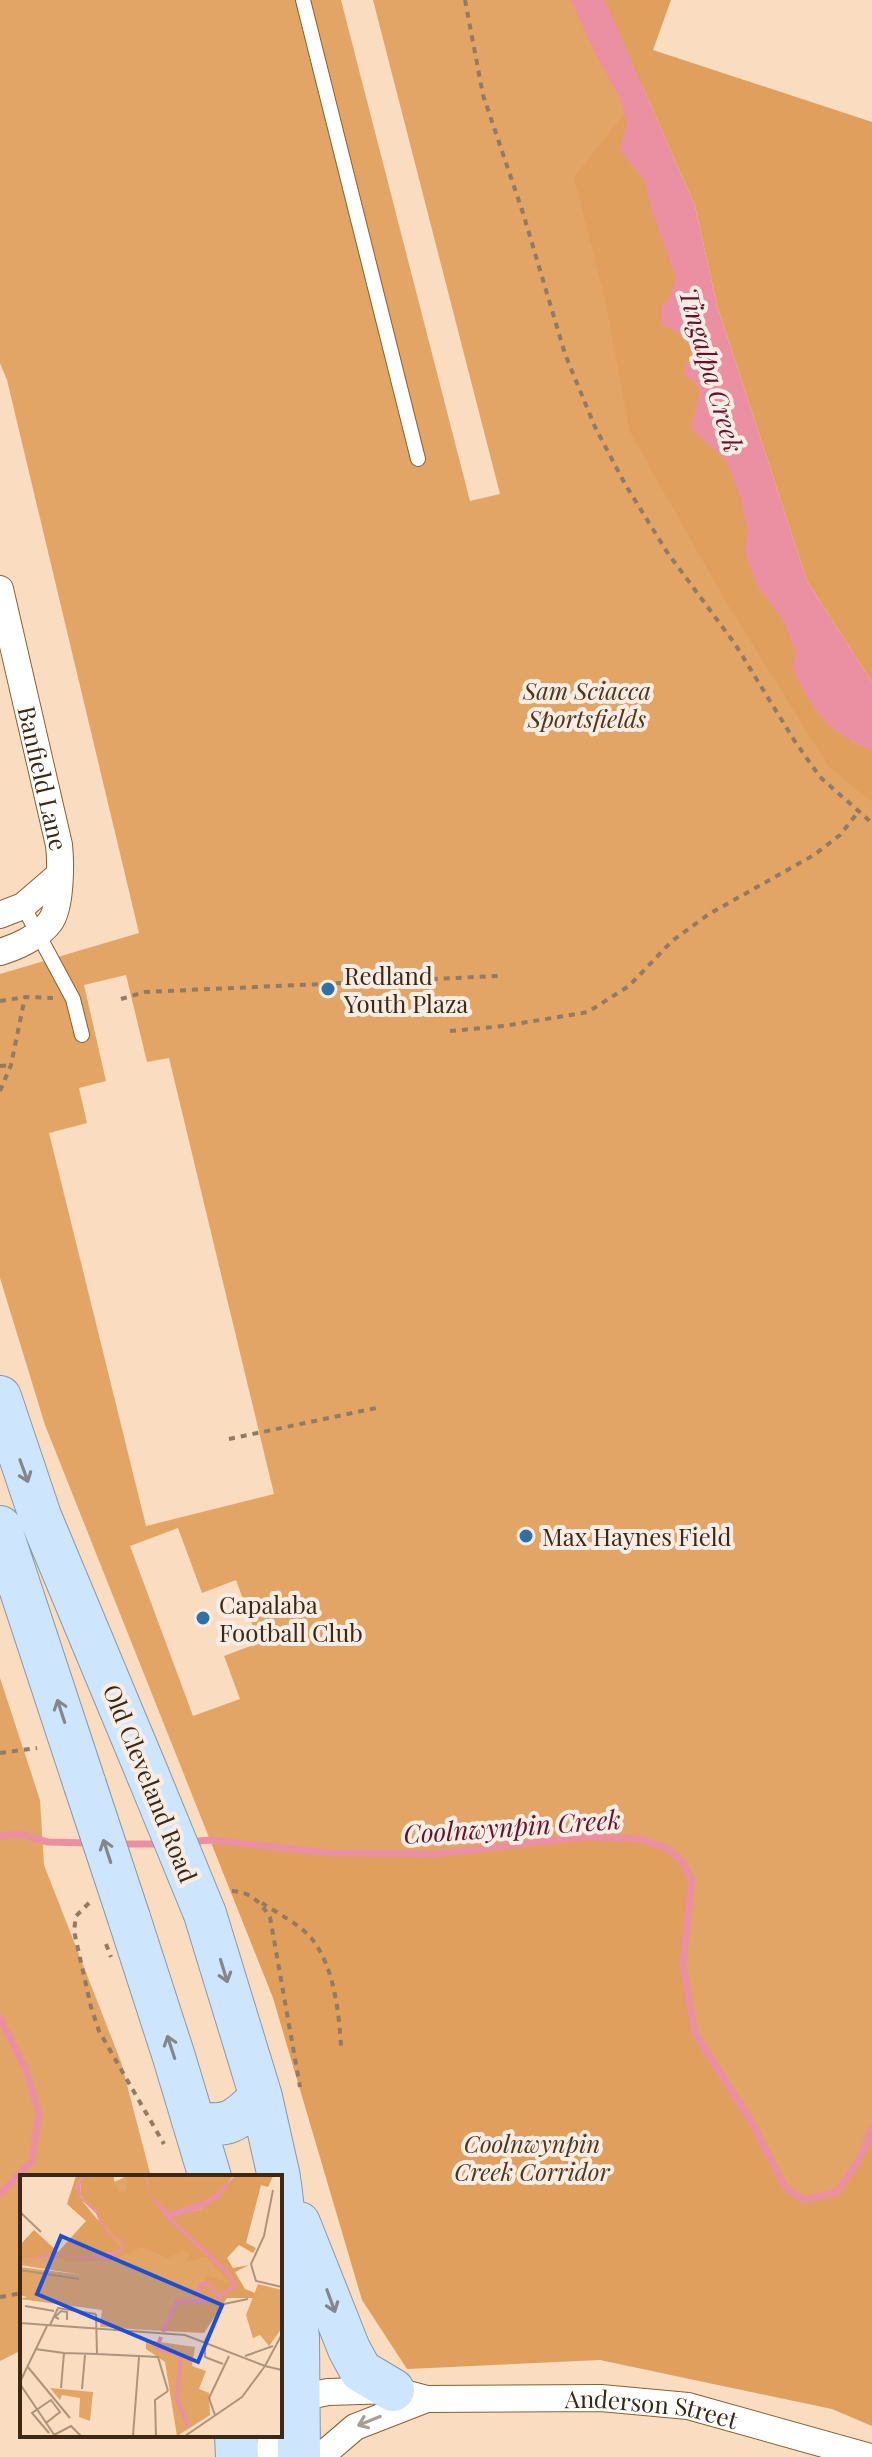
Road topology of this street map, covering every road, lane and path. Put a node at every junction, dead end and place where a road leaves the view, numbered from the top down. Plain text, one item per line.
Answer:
1 (303, 0) edge
2 (465, 0) edge
3 (418, 459) dead end
4 (0, 589) edge
5 (859, 811) junction
6 (872, 823) edge
7 (59, 875) junction
8 (12, 910) edge
9 (37, 934) junction
10 (0, 952) edge
11 (498, 976) dead end
12 (25, 997) junction
13 (73, 999) junction
14 (121, 999) dead end
15 (0, 1001) edge
16 (450, 1031) dead end
17 (82, 1035) dead end
18 (11, 1065) junction
19 (0, 1066) edge
20 (0, 1091) edge
21 (0, 1397) edge
22 (381, 1407) dead end
23 (229, 1439) dead end
24 (0, 1527) edge
25 (41, 1748) dead end
26 (0, 1753) edge
27 (260, 1901) dead end
28 (341, 2046) dead end
29 (261, 2097) junction
30 (193, 2121) junction
31 (209, 2175) edge
32 (278, 2175) edge
33 (282, 2185) edge
34 (282, 2203) edge
35 (20, 2293) edge
36 (0, 2297) edge
37 (410, 2394) junction
38 (290, 2407) edge
39 (236, 2437) edge
40 (271, 2437) edge
41 (237, 2457) edge
42 (269, 2457) edge
43 (299, 2457) edge
44 (320, 2457) edge
45 (870, 2457) edge

1 - 3 lane
2 - 5 path
4 - 7 street, Banfield Lane
5 - 6 path
5 - 16 path
7 - 8 street
7 - 9 street, Banfield Lane
8 - 9 lane
9 - 10 street
9 - 13 lane
11 - 14 path
12 - 13 path
12 - 15 path
12 - 18 path
13 - 17 lane
18 - 19 path
18 - 20 path
21 -> 29 main road, Old Cleveland Road, bridge
22 - 23 path
30 -> 24 main road, bridge
25 - 26 path
27 - 28 path
29 - 30 main road
29 - 32 main road, Old Cleveland Road
30 - 31 main road
33 -> 37 main road
34 - 38 main road, Old Cleveland Road
35 - 36 path
37 - 38 street, Anderson Street
37 -> 44 street
37 - 45 street, Anderson Street
38 - 43 main road, Old Cleveland Road
39 - 41 main road
40 - 42 street

